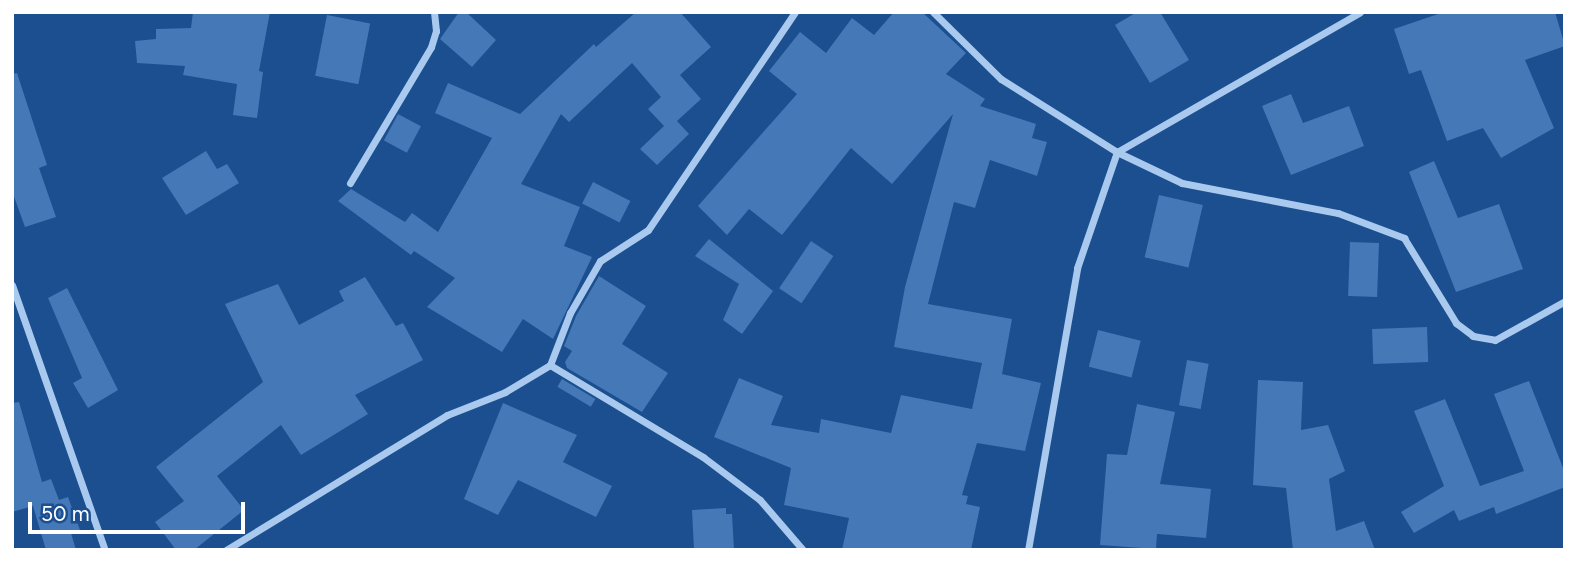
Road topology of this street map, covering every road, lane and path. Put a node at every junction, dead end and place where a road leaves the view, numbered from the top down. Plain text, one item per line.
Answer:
1 (434, 12) edge
2 (795, 12) edge
3 (933, 12) edge
4 (1360, 12) edge
5 (1116, 152) junction
6 (351, 183) dead end
7 (12, 285) edge
8 (1565, 301) edge
9 (550, 365) junction
10 (105, 550) edge
11 (226, 550) edge
12 (803, 550) edge
13 (1028, 550) edge

1 - 6 street
2 - 9 street
3 - 5 street
4 - 5 street
5 - 8 street
5 - 13 street
7 - 10 street
9 - 11 street
9 - 12 street

